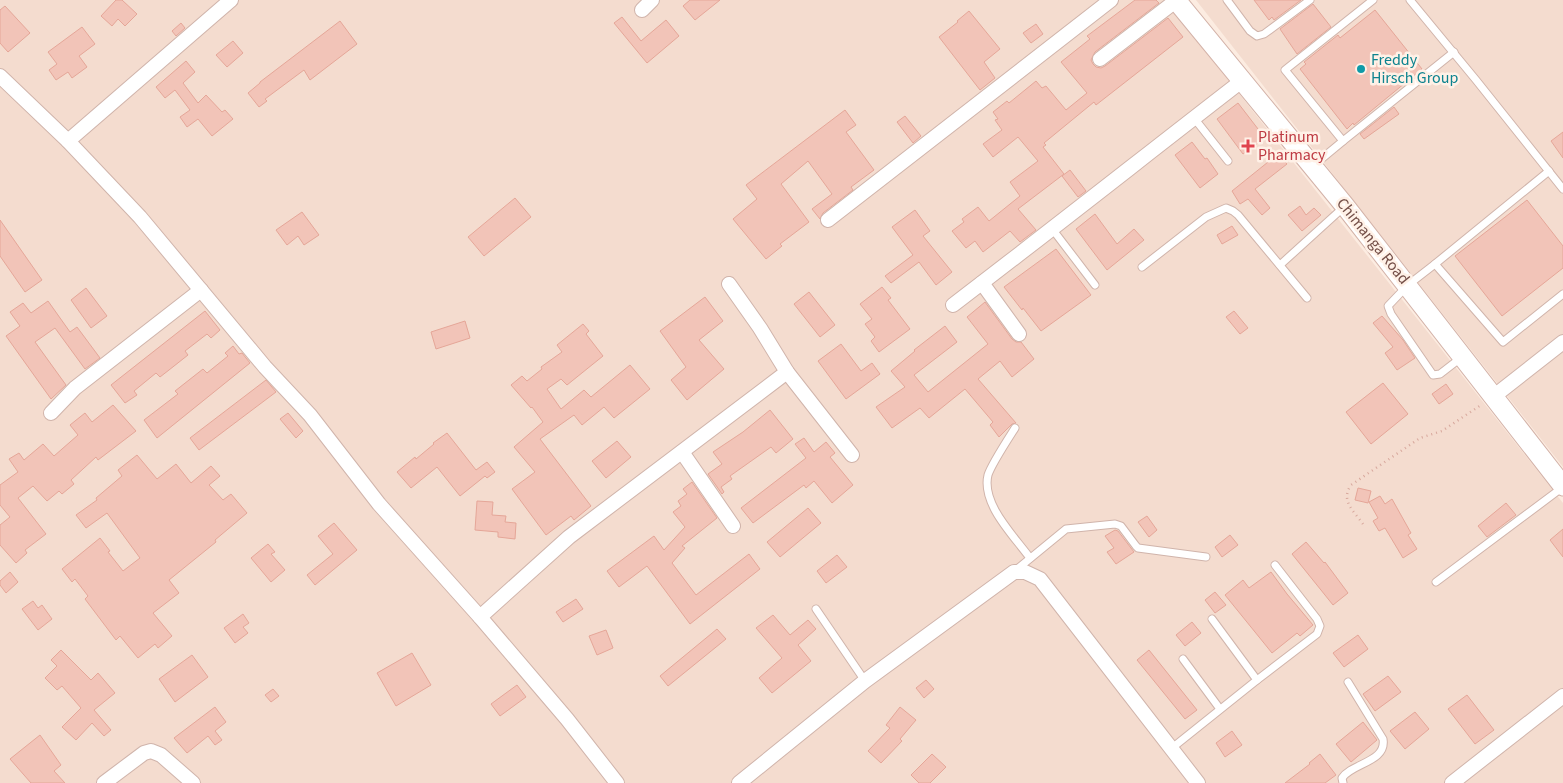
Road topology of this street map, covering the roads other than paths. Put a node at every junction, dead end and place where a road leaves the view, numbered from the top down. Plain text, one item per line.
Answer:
1 (231, 0) edge
2 (1111, 0) edge
3 (1177, 0) edge
4 (1227, 0) edge
5 (1310, 0) edge
6 (1373, 0) edge
7 (1410, 0) edge
8 (1454, 52) junction
9 (1100, 59) dead end
10 (0, 76) edge
11 (1243, 80) junction
12 (1194, 118) junction
13 (68, 141) junction
14 (1343, 141) junction
15 (1228, 161) dead end
16 (1312, 166) junction
17 (1549, 171) junction
18 (1563, 189) edge
19 (1345, 206) junction
20 (828, 220) dead end
21 (1053, 230) junction
22 (1435, 264) junction
23 (1280, 265) junction
24 (1142, 267) dead end
25 (982, 283) junction
26 (729, 284) dead end
27 (1095, 285) dead end
28 (1408, 286) junction
29 (201, 290) junction
30 (1563, 294) edge
31 (1307, 298) dead end
32 (953, 305) dead end
33 (1019, 334) dead end
34 (1563, 342) edge
35 (1462, 357) junction
36 (787, 372) junction
37 (1492, 397) junction
38 (51, 413) dead end
39 (1015, 428) dead end
40 (682, 452) junction
41 (852, 455) dead end
42 (1563, 487) edge
43 (734, 526) dead end
44 (1206, 557) dead end
45 (1030, 558) junction
46 (1275, 565) dead end
47 (1014, 572) junction
48 (1436, 582) dead end
49 (816, 609) dead end
50 (480, 617) junction
51 (1212, 619) dead end
52 (1183, 659) dead end
53 (1256, 680) junction
54 (865, 681) junction
55 (1348, 682) dead end
56 (1563, 696) edge
57 (1220, 709) junction
58 (1172, 748) junction
59 (104, 783) edge
60 (193, 783) edge
61 (617, 783) edge
62 (739, 783) edge
63 (1198, 783) edge
64 (1343, 783) edge
65 (1452, 783) edge

1 - 13 street
2 - 20 street
3 - 9 street
3 - 11 street, Chimanga Road
4 - 5 lane
6 - 14 lane
7 - 8 lane
8 - 14 lane
8 - 17 lane
10 - 13 street
11 - 12 street
11 - 16 street, Chimanga Road
12 - 15 lane
12 - 21 street
13 - 29 street
14 - 16 lane
16 - 19 street, Chimanga Road
17 - 18 lane
17 - 22 lane
19 - 23 lane
19 - 28 street, Chimanga Road
21 - 25 street
21 - 27 lane
22 - 28 lane
22 - 30 lane
23 - 24 lane
23 - 31 lane
25 - 32 street
25 - 33 street
26 - 36 street
28 - 35 street, Chimanga Road
28 - 35 lane
29 - 38 street
29 - 50 street
34 - 37 street
35 - 37 street, Chimanga Road
36 - 40 street
36 - 41 street
37 - 42 street, Chimanga Road
39 - 45 lane
40 - 43 street
40 - 50 street
42 - 48 lane
44 - 45 lane
45 - 47 lane
46 - 53 lane
47 - 54 street
47 - 58 street
49 - 54 lane
50 - 61 street
51 - 53 lane
52 - 57 lane
53 - 57 lane
54 - 62 street
55 - 64 lane
56 - 65 street
57 - 58 lane
58 - 63 street
59 - 60 street

